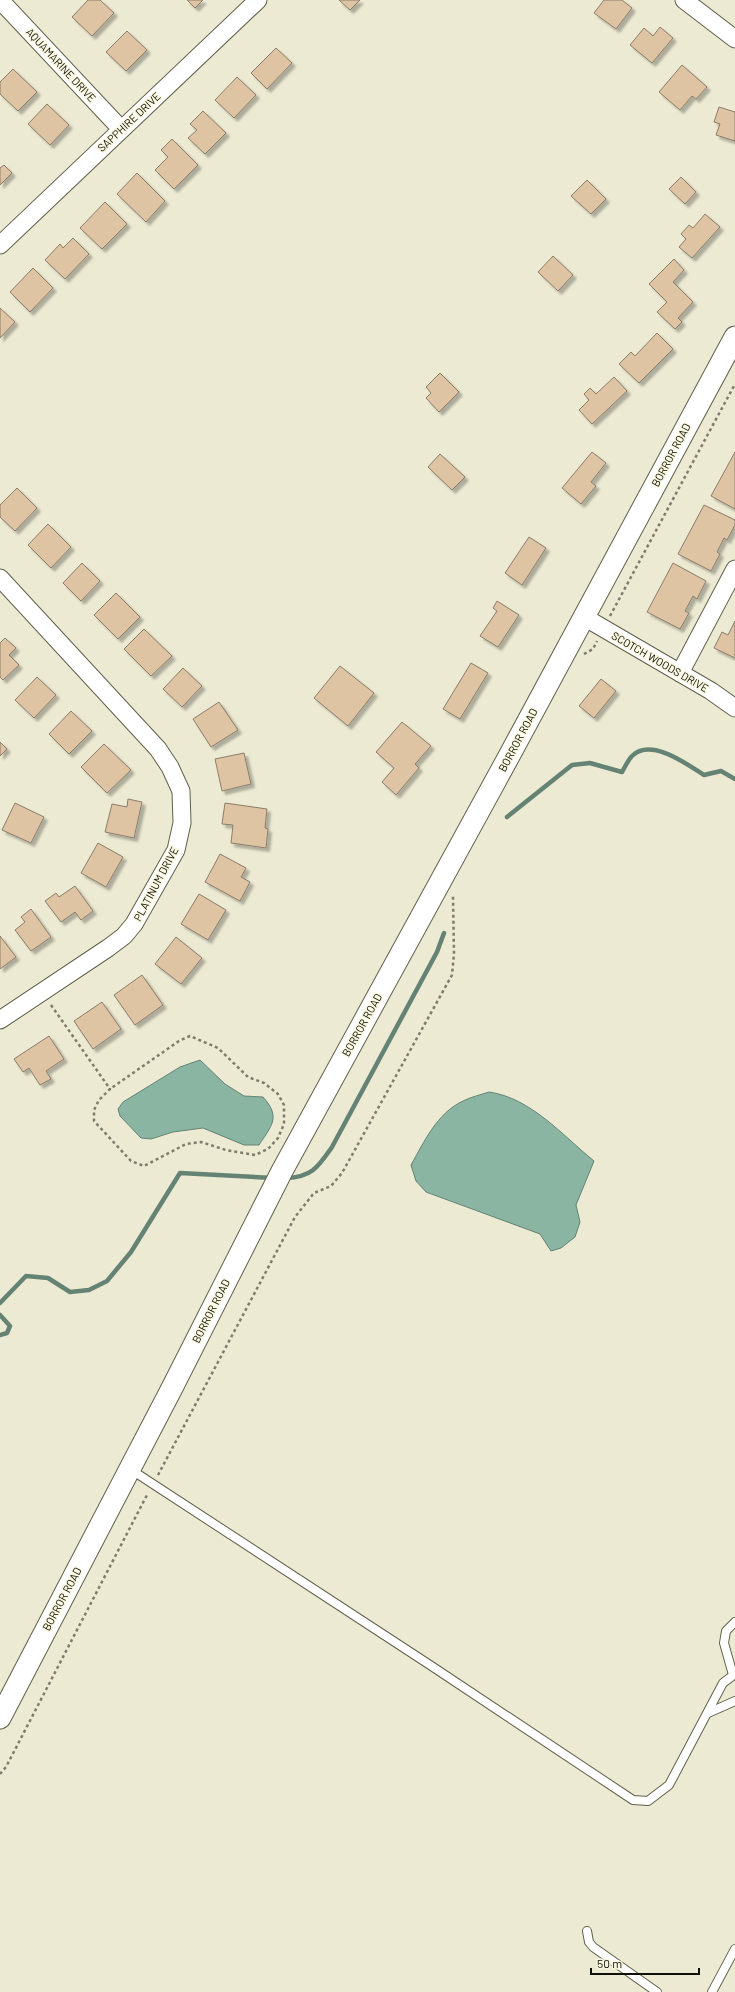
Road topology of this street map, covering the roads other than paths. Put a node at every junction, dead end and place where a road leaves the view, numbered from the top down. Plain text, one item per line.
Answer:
1 (0, 0) edge
2 (258, 0) edge
3 (684, 0) edge
4 (735, 39) edge
5 (121, 130) junction
6 (0, 245) edge
7 (735, 337) edge
8 (735, 569) edge
9 (0, 578) edge
10 (584, 618) junction
11 (680, 673) junction
12 (735, 708) edge
13 (0, 1020) edge
14 (129, 1469) junction
15 (735, 1622) edge
16 (734, 1675) edge
17 (735, 1701) edge
18 (708, 1713) junction
19 (0, 1718) edge
20 (587, 1931) dead end
21 (735, 1949) edge
22 (657, 1992) edge
23 (712, 1992) edge

1 - 5 street, AQUAMARINE DRIVE
2 - 5 street, SAPPHIRE DRIVE
3 - 4 street
5 - 6 street, SAPPHIRE DRIVE
7 - 10 street, BORROR ROAD
8 - 11 street
9 - 13 street, PLATINUM DRIVE
10 - 11 street, SCOTCH WOODS DRIVE
10 - 14 street, BORROR ROAD
11 - 12 street, SCOTCH WOODS DRIVE
14 - 18 lane
14 - 19 street, BORROR ROAD
15 - 16 lane
16 - 18 lane
17 - 18 lane
20 - 22 lane
21 - 23 lane

